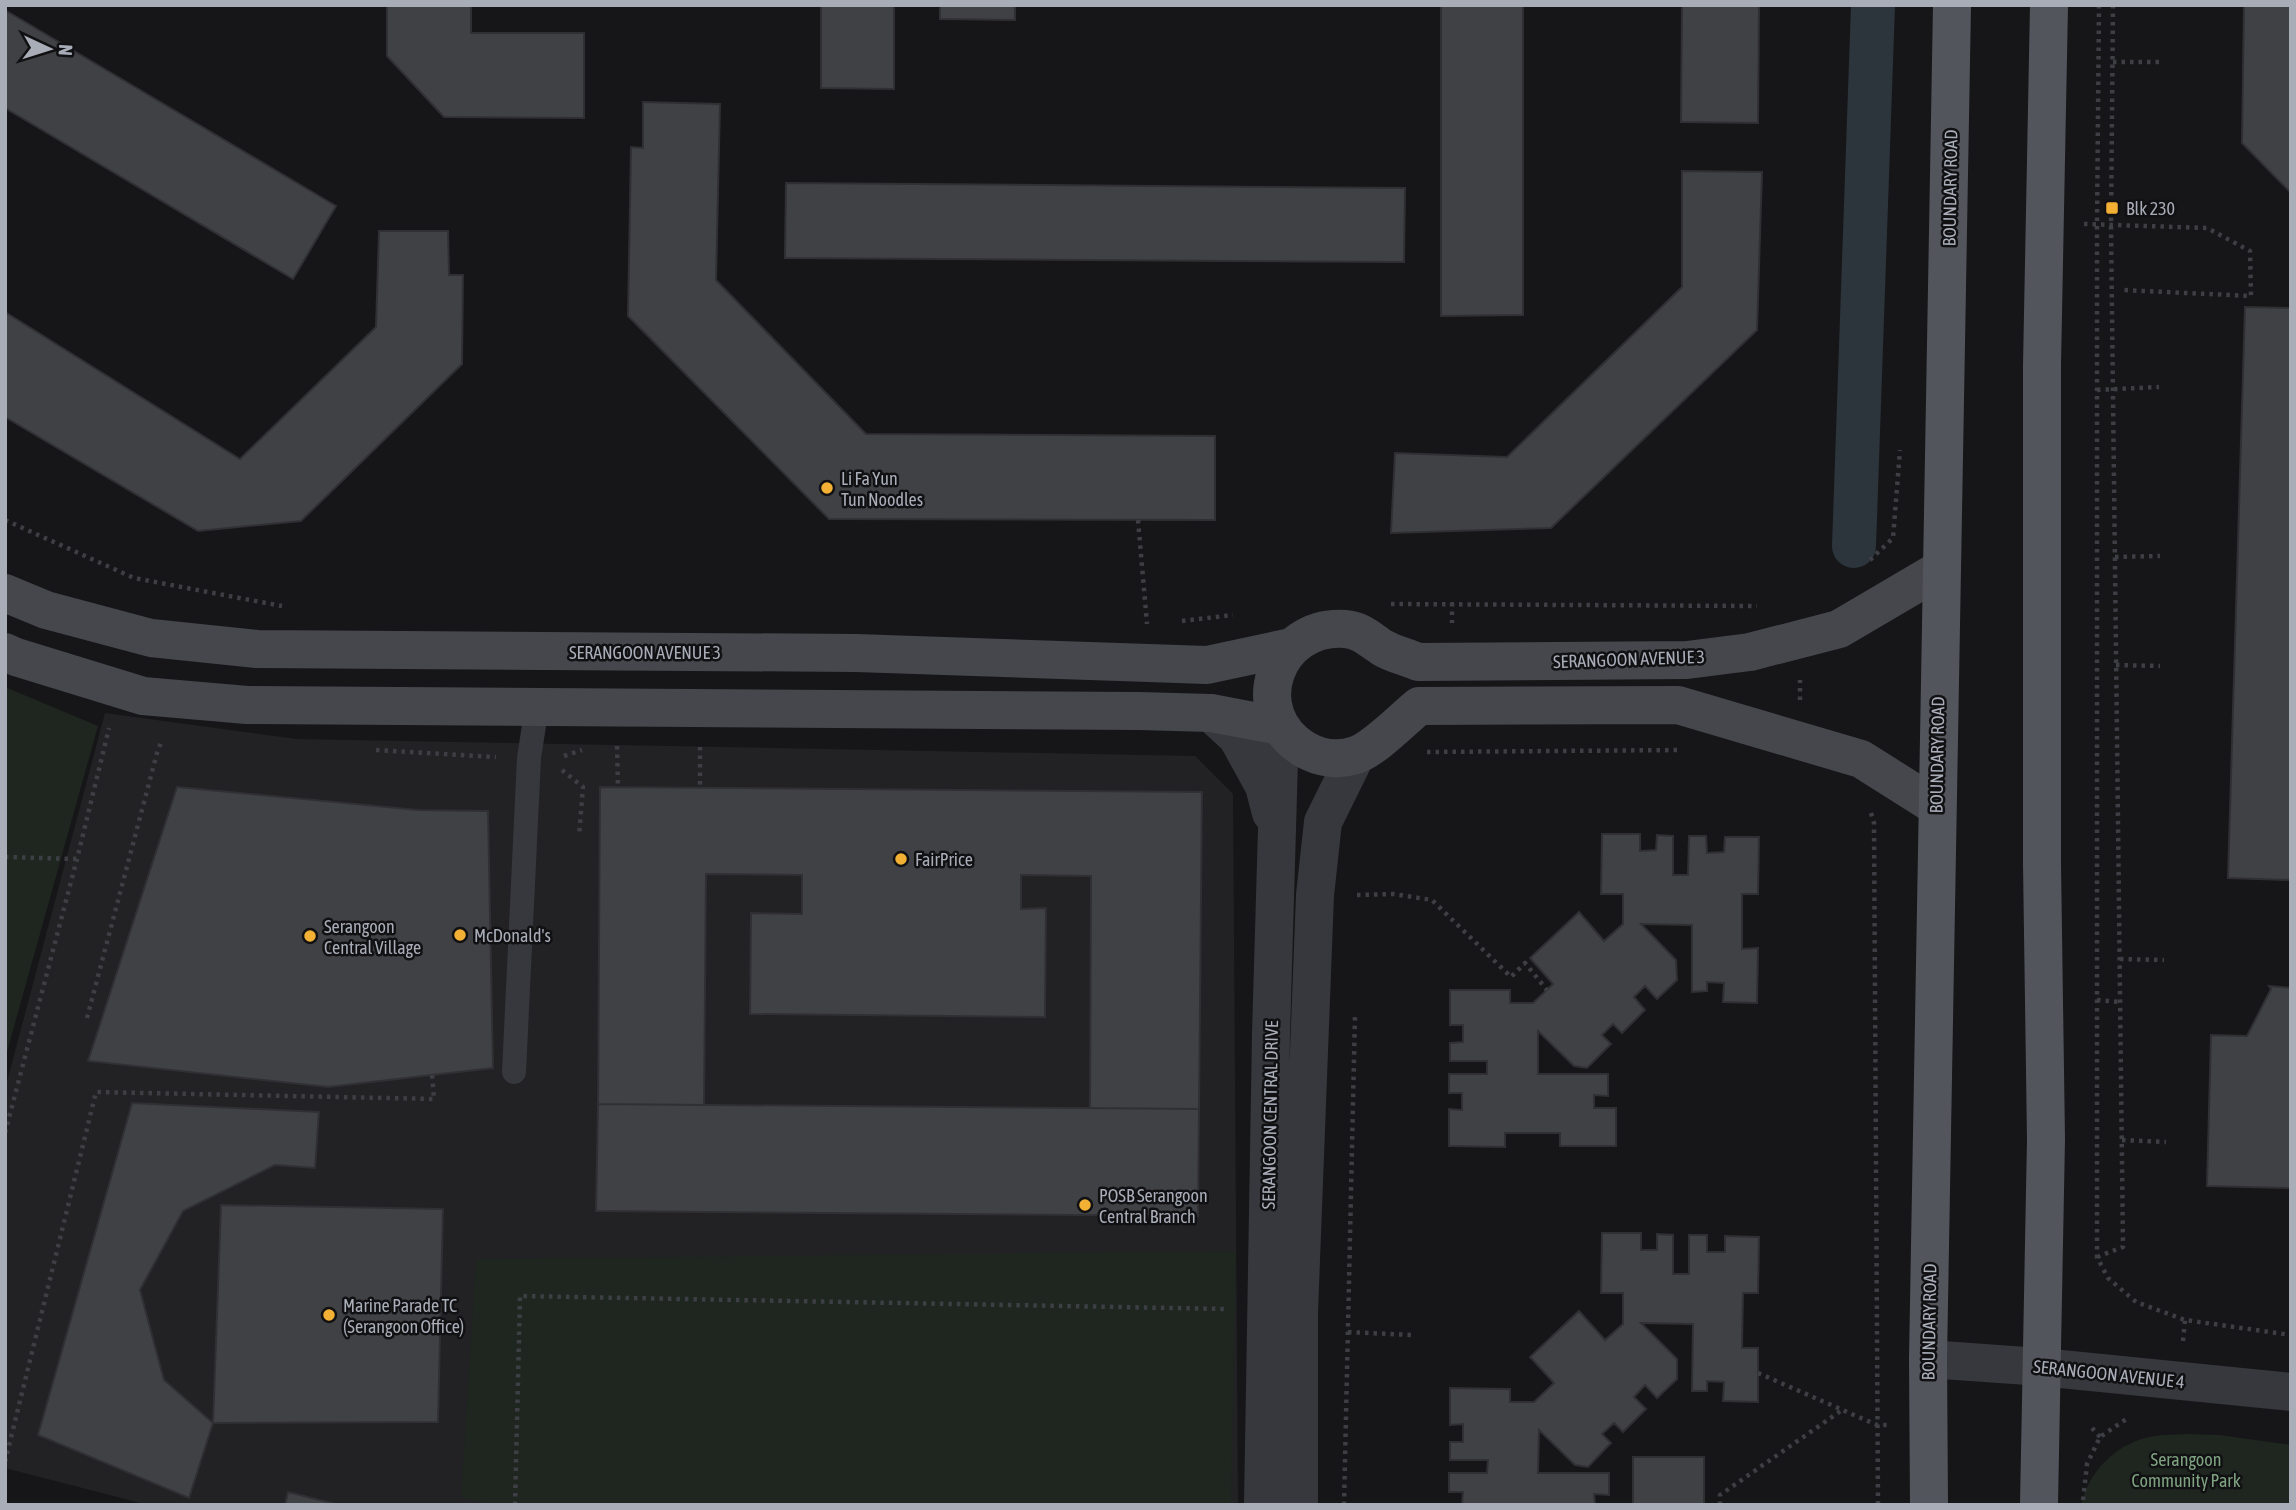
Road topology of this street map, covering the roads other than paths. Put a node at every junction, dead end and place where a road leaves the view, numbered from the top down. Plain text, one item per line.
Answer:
1 (1952, 5) edge
2 (2049, 5) edge
3 (1941, 569) junction
4 (5, 593) edge
5 (1291, 647) junction
6 (1384, 649) junction
7 (5, 652) edge
8 (537, 706) junction
9 (1211, 713) junction
10 (1280, 726) junction
11 (1390, 729) junction
12 (1356, 755) junction
13 (1937, 807) junction
14 (1277, 838) junction
15 (514, 1072) dead end
16 (1928, 1359) junction
17 (2042, 1367) junction
18 (2291, 1392) edge
19 (1281, 1487) edge
20 (1929, 1505) edge
21 (2039, 1505) edge

1 - 3 main road, BOUNDARY ROAD
2 - 17 main road
3 - 6 street, SERANGOON AVENUE 3
3 - 13 main road, BOUNDARY ROAD
4 - 5 street, SERANGOON AVENUE 3
5 - 6 street, SERANGOON AVENUE 3
5 - 10 street
6 - 11 street
7 - 8 street
8 - 9 street
8 - 15 lane
9 - 10 street
9 - 14 street
10 - 12 street
10 - 14 street, SERANGOON CENTRAL DRIVE
11 - 12 street
11 - 13 street
12 - 19 street, SERANGOON CENTRAL DRIVE
13 - 16 main road, BOUNDARY ROAD
14 - 19 street, SERANGOON CENTRAL DRIVE
16 - 17 street, SERANGOON AVENUE 4
16 - 20 main road, BOUNDARY ROAD
17 - 18 street, SERANGOON AVENUE 4
17 - 21 main road

